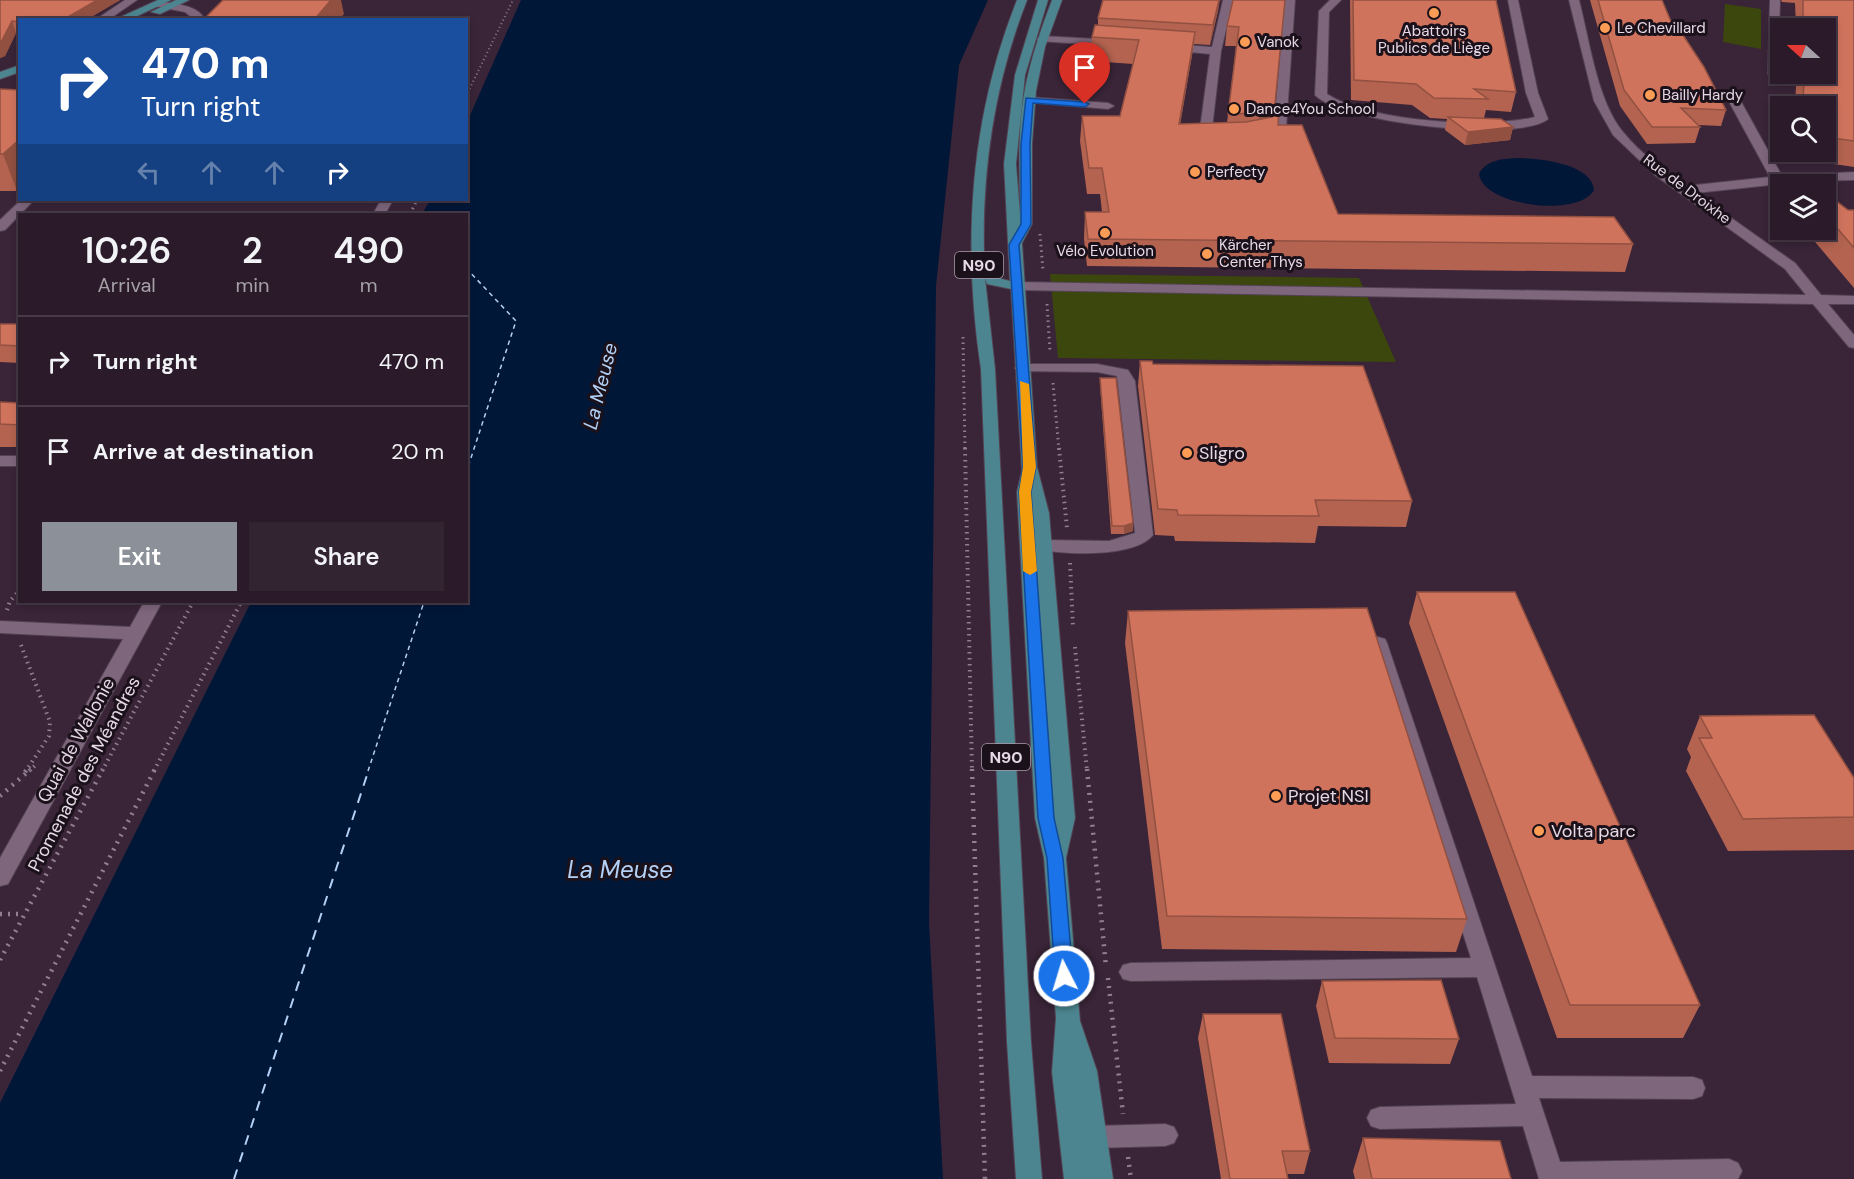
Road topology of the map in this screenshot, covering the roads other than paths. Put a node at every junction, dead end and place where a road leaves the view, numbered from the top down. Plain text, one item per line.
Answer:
1 (132, 0) edge
2 (184, 0) edge
3 (1022, 0) edge
4 (1043, 0) edge
5 (1057, 0) edge
6 (1290, 0) edge
7 (1336, 0) edge
8 (1513, 0) edge
9 (1574, 0) edge
10 (1774, 0) edge
11 (165, 3) edge
12 (1224, 4) edge
13 (189, 16) edge
14 (103, 18) edge
15 (124, 18) edge
16 (140, 18) edge
17 (1774, 18) edge
18 (1042, 39) junction
19 (1132, 45) edge
20 (1156, 46) edge
21 (1216, 51) junction
22 (18, 61) edge
23 (0, 68) edge
24 (18, 69) edge
25 (0, 76) edge
26 (1734, 98) dead end
27 (1029, 100) junction
28 (1108, 106) dead end
29 (1255, 140) edge
30 (1230, 143) edge
31 (1775, 174) edge
32 (1854, 176) edge
33 (1836, 177) edge
34 (1770, 181) edge
35 (1685, 190) junction
36 (980, 194) junction
37 (27, 201) edge
38 (0, 227) edge
39 (1014, 245) junction
40 (1017, 286) junction
41 (1817, 299) junction
42 (1854, 300) edge
43 (1854, 344) edge
44 (1022, 368) junction
45 (0, 460) edge
46 (18, 461) edge
47 (1029, 467) junction
48 (1044, 545) junction
49 (152, 603) edge
50 (8, 628) edge
51 (135, 633) junction
52 (1378, 643) edge
53 (1055, 858) junction
54 (0, 878) edge
55 (1486, 967) junction
56 (1131, 972) dead end
57 (1068, 1018) junction
58 (1522, 1087) junction
59 (1693, 1088) dead end
60 (1531, 1115) junction
61 (1380, 1118) dead end
62 (1166, 1135) dead end
63 (1094, 1137) junction
64 (1729, 1171) dead end
65 (1551, 1176) edge
66 (1029, 1179) edge
67 (1077, 1179) edge
68 (1100, 1179) edge

1 - 14 street
2 - 11 main road
3 - 36 main road, N90
4 - 39 main road, N90
5 - 18 main road
6 - 29 street
7 - 8 street
9 - 35 street, Rue de Droixhe
10 - 17 street
11 - 13 street
11 - 15 main road
11 - 16 main road
12 - 21 street
18 - 19 street
18 - 27 main road
20 - 21 street
21 - 30 street
22 - 23 main road
24 - 25 main road
26 - 31 street
27 - 28 street
27 - 39 main road
32 - 33 street
34 - 35 street
35 - 41 street, Rue de Droixhe
36 - 40 main road
36 - 66 main road, N90
37 - 38 street
39 - 40 main road, N90
40 - 41 street
40 - 44 main road, N90
41 - 42 street
41 - 43 street, Rue de Droixhe
44 - 47 main road, N90
44 - 48 street
45 - 46 street
47 - 48 main road
47 - 53 main road, N90
48 - 53 main road
49 - 51 street, Quai de Wallonie
50 - 51 street
51 - 54 street, Quai de Wallonie
52 - 55 street
53 - 57 main road, N90
55 - 56 street
55 - 58 street
57 - 63 main road
57 - 67 main road, N90
58 - 59 street
58 - 60 street
60 - 61 street
60 - 65 street
62 - 63 street
63 - 68 main road
64 - 65 street

